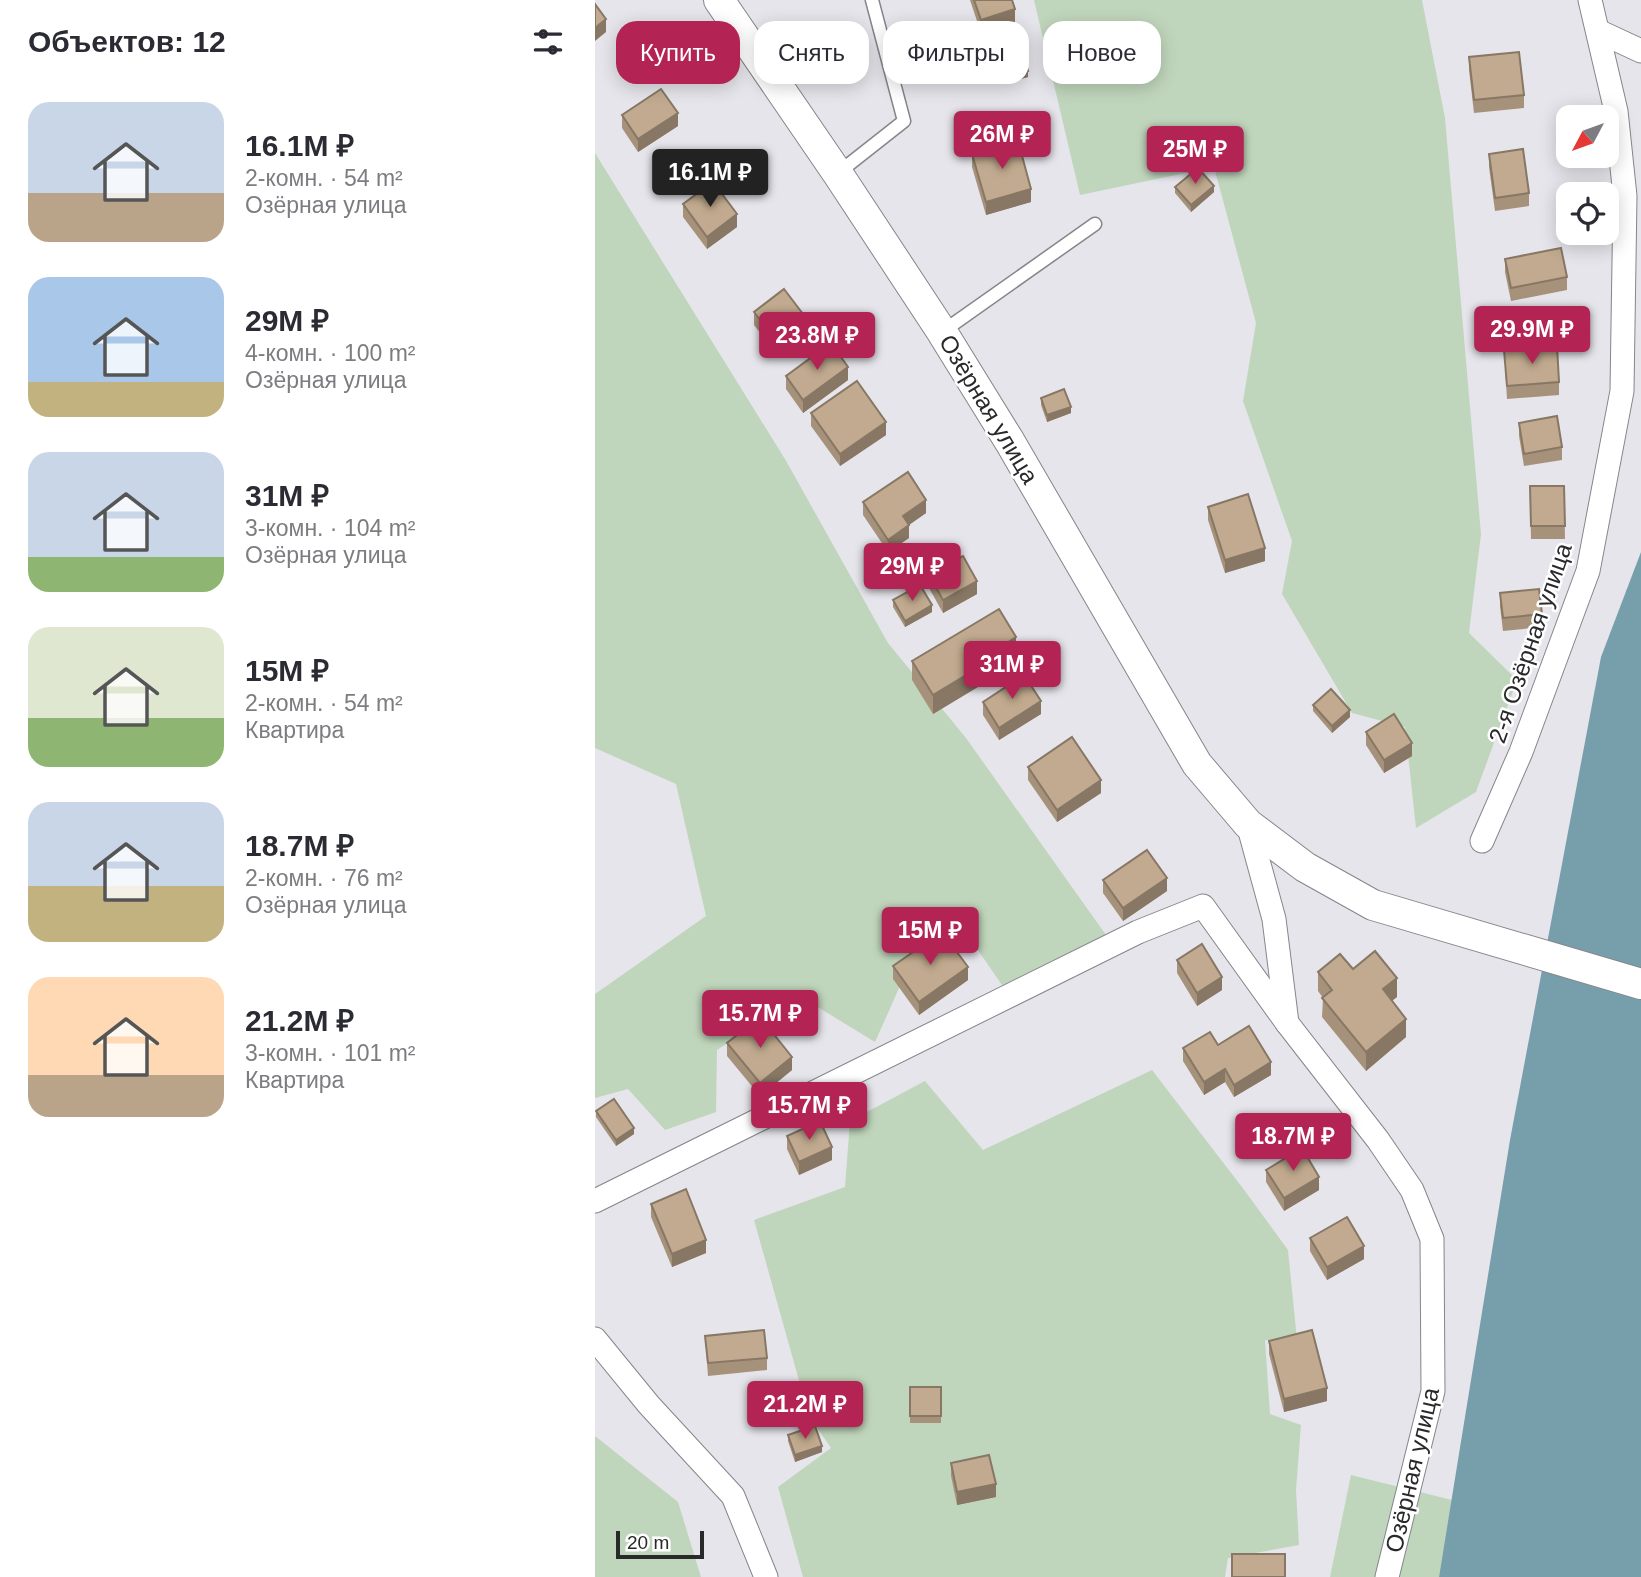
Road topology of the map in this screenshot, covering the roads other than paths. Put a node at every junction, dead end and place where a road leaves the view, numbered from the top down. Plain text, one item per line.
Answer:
1 (719, 0) edge
2 (872, 0) edge
3 (1590, 0) edge
4 (1598, 31) junction
5 (1641, 51) edge
6 (838, 174) junction
7 (1095, 224) dead end
8 (942, 332) junction
9 (1248, 824) junction
10 (1482, 841) dead end
11 (1641, 984) edge
12 (1287, 1023) junction
13 (595, 1201) edge
14 (595, 1339) edge
15 (766, 1577) edge
16 (1387, 1577) edge

1 - 6 street, Озёрная улица
2 - 6 lane
3 - 4 street, 2-я Озёрная улица
4 - 5 street
4 - 10 street, 2-я Озёрная улица
6 - 8 street, Озёрная улица
7 - 8 lane
8 - 9 street, Озёрная улица
9 - 11 street, Озёрная улица
9 - 12 street, Озёрная улица
12 - 13 street
12 - 16 street, Озёрная улица
14 - 15 street

